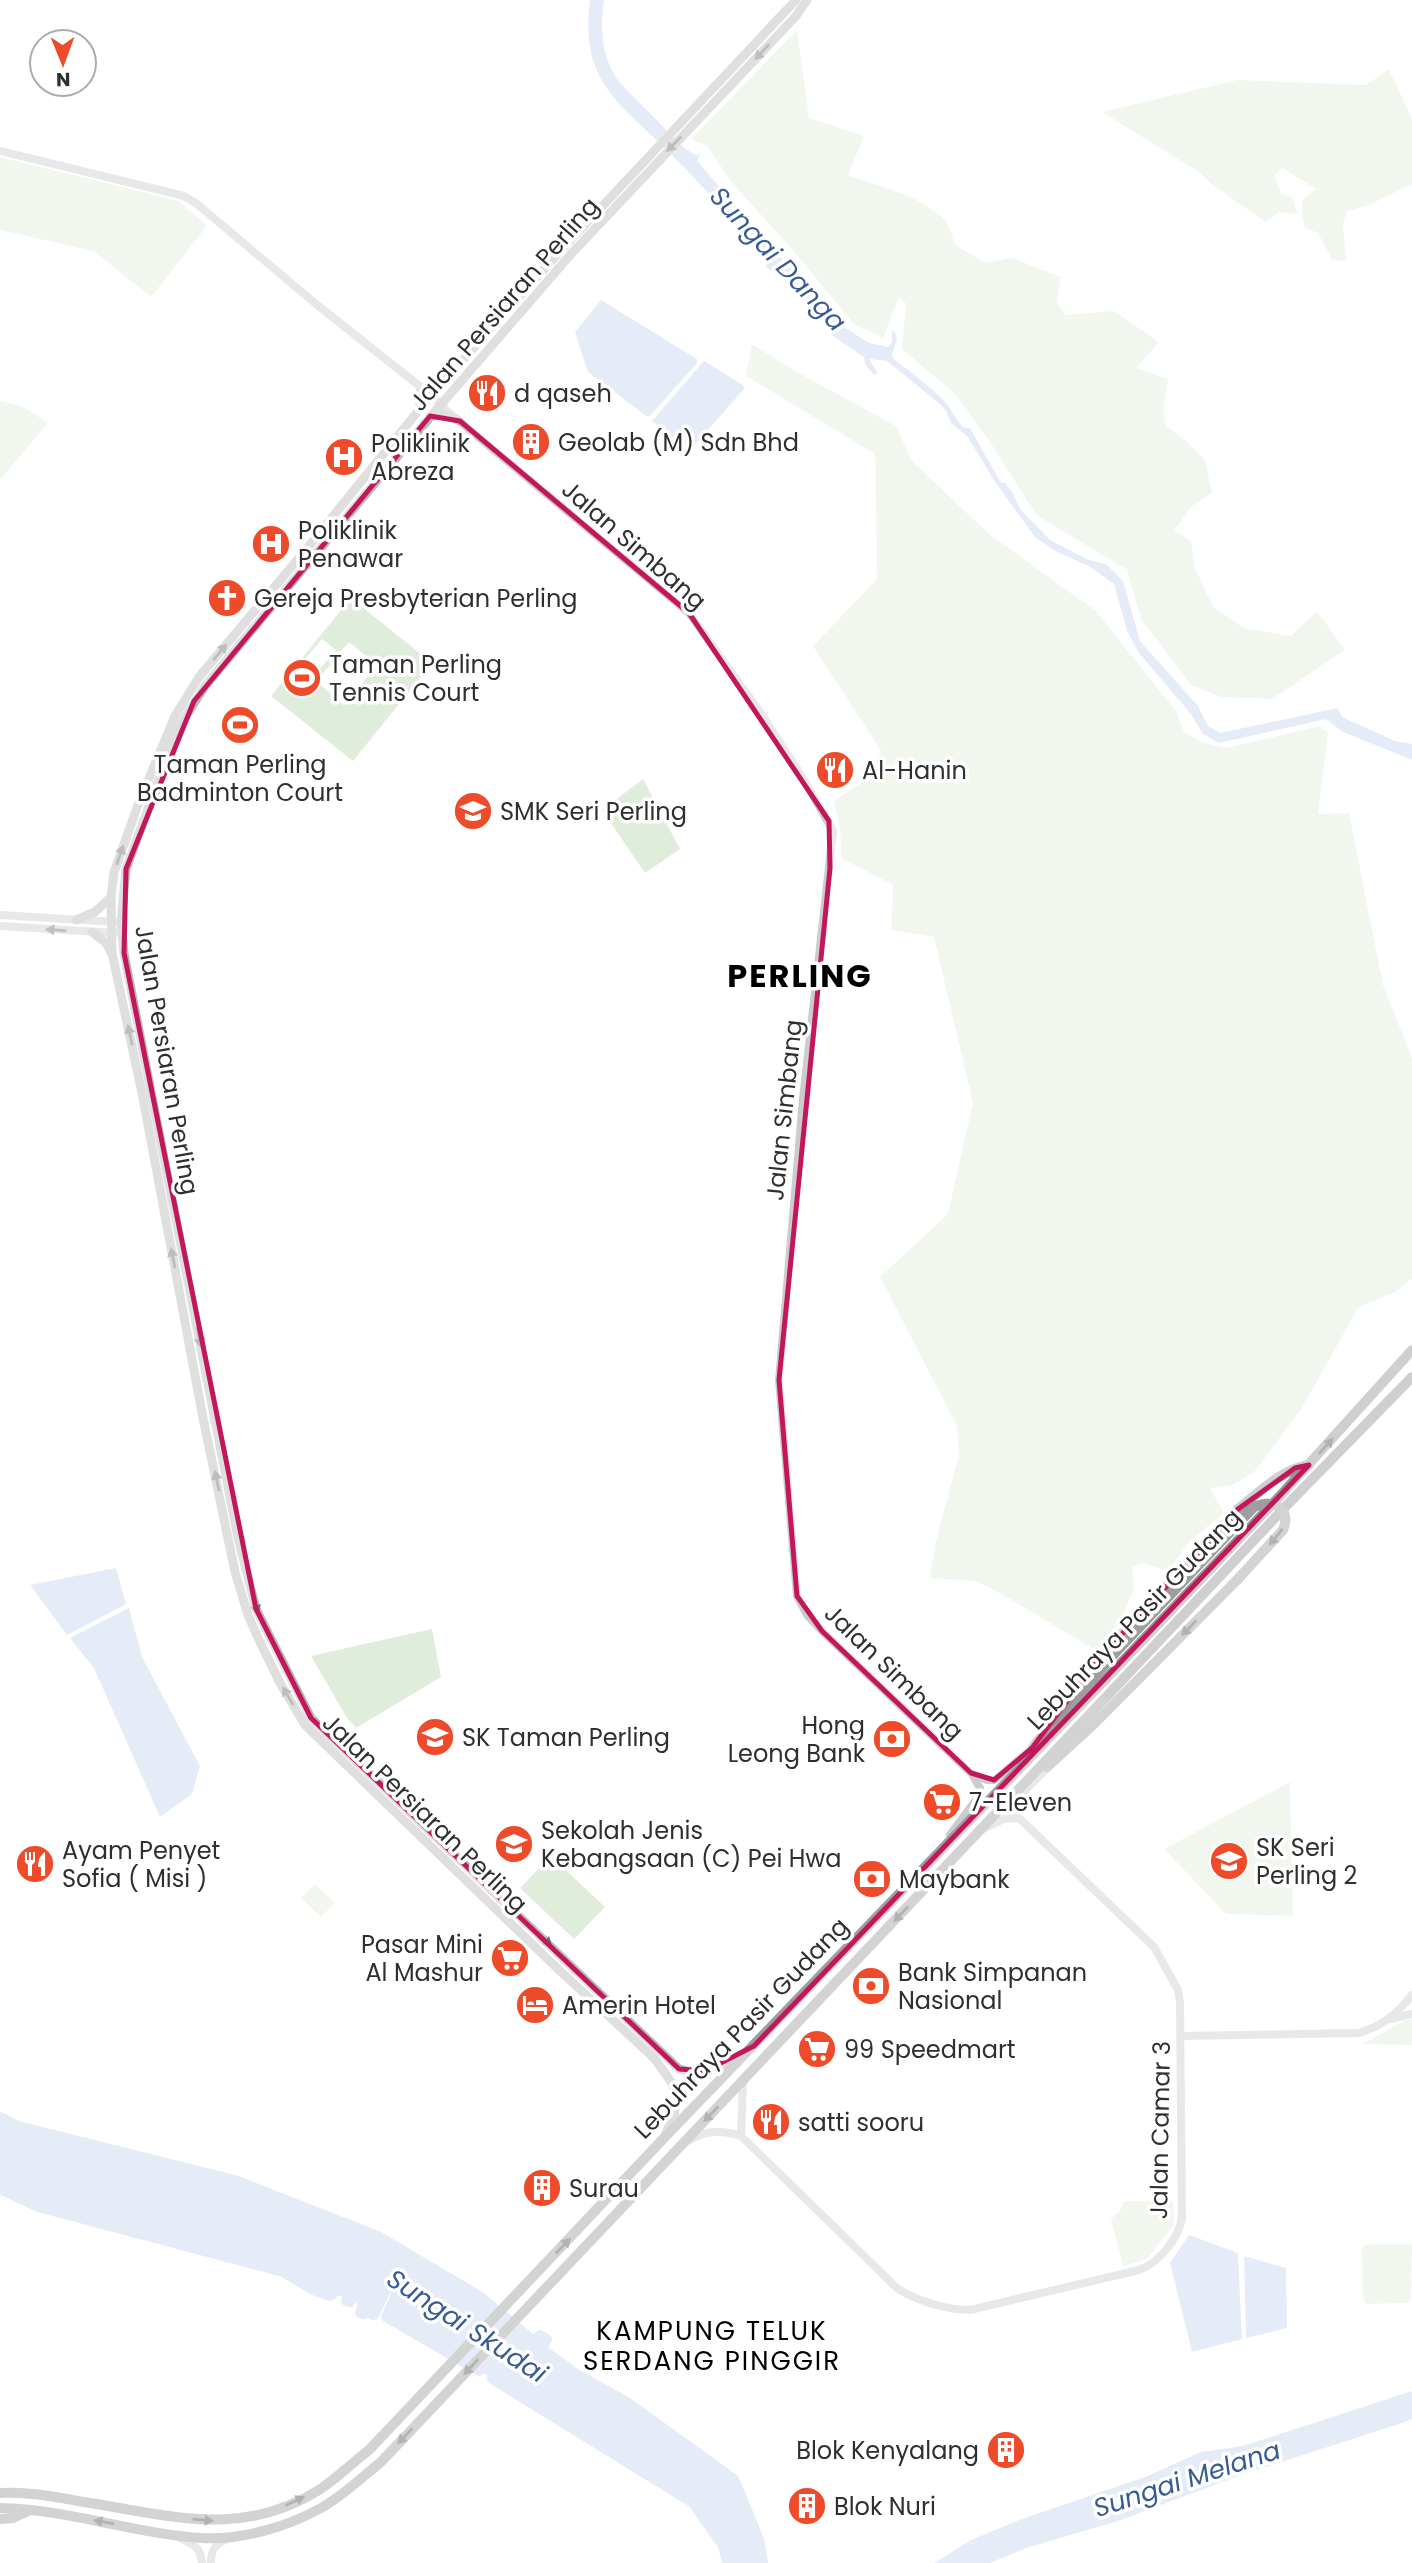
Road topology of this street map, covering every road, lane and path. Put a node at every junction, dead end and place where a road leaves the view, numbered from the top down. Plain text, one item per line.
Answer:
1 (796, 0) edge
2 (807, 0) edge
3 (699, 111) junction
4 (0, 151) edge
5 (642, 171) junction
6 (452, 393) junction
7 (425, 394) junction
8 (439, 410) junction
9 (460, 421) junction
10 (111, 897) junction
11 (0, 915) edge
12 (76, 920) junction
13 (116, 922) junction
14 (0, 926) edge
15 (92, 932) junction
16 (116, 933) junction
17 (112, 953) junction
18 (1412, 1350) edge
19 (1412, 1377) edge
20 (1309, 1465) junction
21 (1053, 1721) junction
22 (1032, 1748) junction
23 (1048, 1766) junction
24 (971, 1773) junction
25 (1031, 1776) junction
26 (995, 1796) junction
27 (1019, 1818) junction
28 (982, 1829) junction
29 (935, 1855) junction
30 (1412, 1995) edge
31 (1409, 2006) edge
32 (1412, 2014) edge
33 (1390, 2019) junction
34 (1181, 2036) junction
35 (754, 2046) junction
36 (743, 2080) junction
37 (741, 2136) junction
38 (664, 2138) junction
39 (678, 2147) junction
40 (0, 2486) edge
41 (0, 2493) edge
42 (36, 2494) junction
43 (0, 2508) edge
44 (31, 2510) junction
45 (0, 2519) edge
46 (172, 2533) junction
47 (233, 2536) junction
48 (202, 2563) edge
49 (211, 2563) edge

1 - 3 main road, Jalan Persiaran Perling
2 -> 3 main road, Jalan Persiaran Perling
3 - 5 main road, Jalan Persiaran Perling
4 - 7 street, Jalan Simbang
5 - 6 main road, Jalan Persiaran Perling
5 - 7 main road, Jalan Persiaran Perling
6 - 8 main road, Jalan Persiaran Perling
6 - 9 main road
7 - 8 street, Jalan Simbang
10 -> 7 main road, Jalan Persiaran Perling
8 - 9 street, Jalan Simbang
8 - 9 main road
8 - 13 main road, Jalan Persiaran Perling
9 - 24 street, Jalan Simbang
10 - 12 main road
10 - 13 main road, Jalan Persiaran Perling
11 - 12 street
12 - 13 street
13 - 16 main road, Jalan Persiaran Perling
15 -> 14 street
15 - 16 street
15 - 17 main road
16 - 17 main road, Jalan Persiaran Perling
16 -> 35 main road, Jalan Persiaran Perling
38 -> 17 main road, Jalan Persiaran Perling
20 -> 18 highway, Lebuhraya Pasir Gudang
19 - 25 highway, Lebuhraya Pasir Gudang
20 - 21 highway
20 - 26 highway, Lebuhraya Pasir Gudang
21 - 22 highway
21 -> 23 highway, bridge
22 - 24 street
22 - 26 highway
23 - 25 highway
23 - 27 street
24 - 29 street
25 - 28 highway, Lebuhraya Pasir Gudang
26 - 29 highway, Lebuhraya Pasir Gudang
27 - 28 street
27 - 34 street, Jalan Camar 3
28 -> 36 highway, Lebuhraya Pasir Gudang
29 - 35 highway, Lebuhraya Pasir Gudang
30 - 31 street
31 - 33 street
32 - 33 street
33 - 34 street
34 - 37 street, Jalan Camar 3
35 - 38 highway, Lebuhraya Pasir Gudang
36 - 37 street
36 -> 39 highway, Lebuhraya Pasir Gudang
37 - 39 street
42 -> 38 highway, Lebuhraya Pasir Gudang
39 -> 47 highway, Lebuhraya Pasir Gudang
40 - 42 highway
41 - 42 highway, Lebuhraya Pasir Gudang
43 - 44 highway, Lebuhraya Pasir Gudang
44 - 45 highway
46 -> 44 highway, Lebuhraya Pasir Gudang
46 - 47 highway, Lebuhraya Pasir Gudang
46 - 48 street
47 - 49 street

